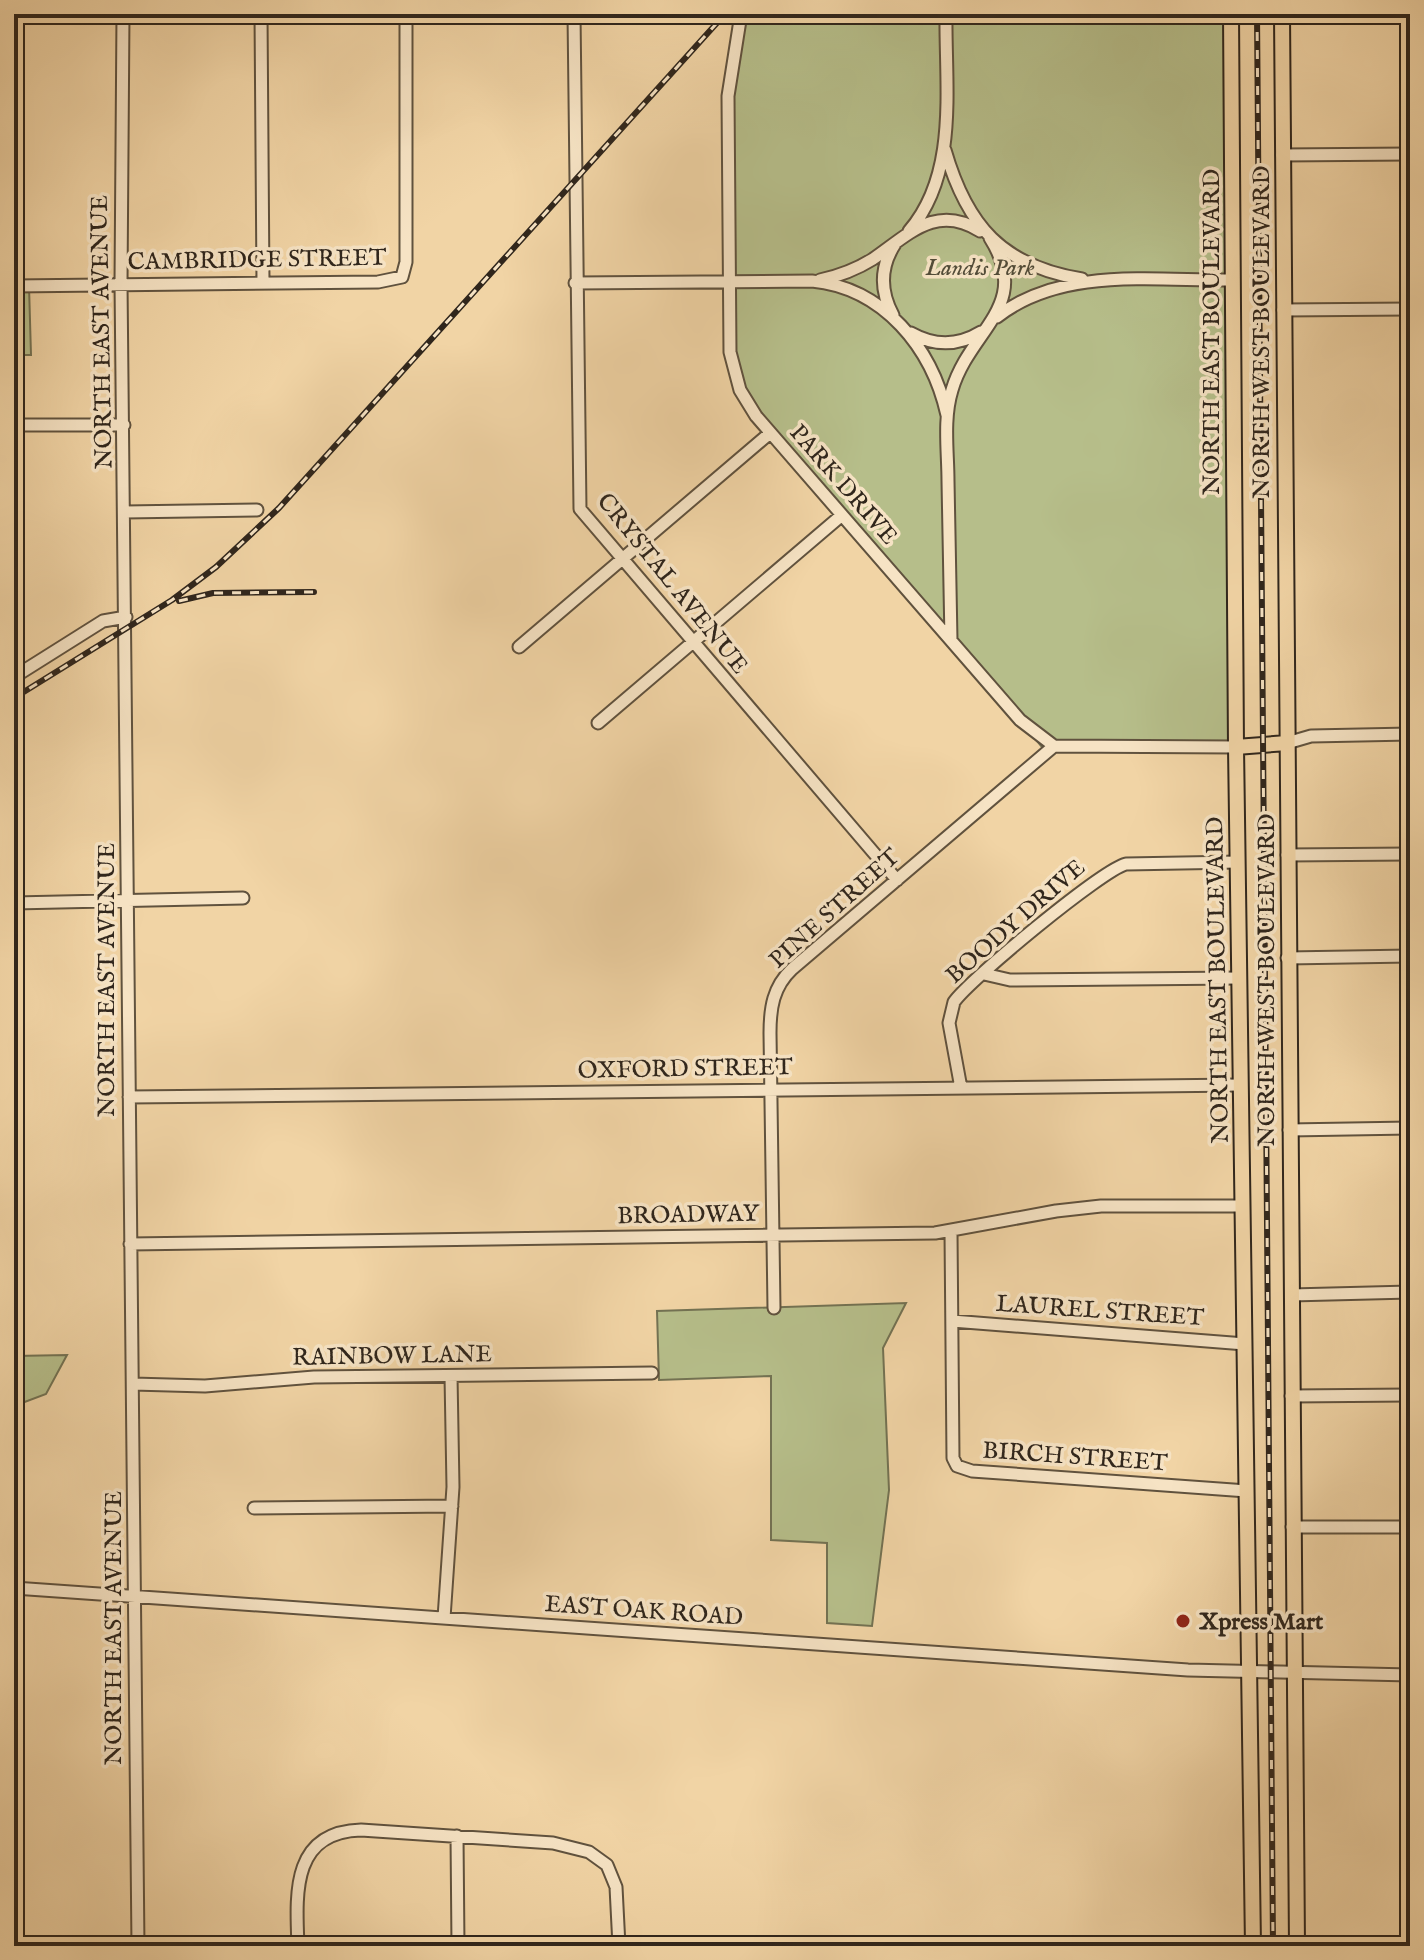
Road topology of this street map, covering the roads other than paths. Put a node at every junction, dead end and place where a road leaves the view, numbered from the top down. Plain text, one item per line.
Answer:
1 (123, 14) edge
2 (261, 14) edge
3 (406, 14) edge
4 (574, 14) edge
5 (741, 14) edge
6 (946, 14) edge
7 (1231, 14) edge
8 (1282, 14) edge
9 (944, 145) junction
10 (1410, 154) edge
11 (1282, 155) junction
12 (908, 232) junction
13 (988, 237) junction
14 (1233, 280) junction
15 (812, 281) junction
16 (1096, 281) junction
17 (263, 282) junction
18 (729, 282) junction
19 (121, 283) junction
20 (575, 283) junction
21 (14, 286) edge
22 (1410, 309) edge
23 (1283, 310) junction
24 (897, 320) junction
25 (991, 323) junction
26 (947, 415) junction
27 (14, 425) edge
28 (124, 425) junction
29 (770, 433) junction
30 (257, 510) dead end
31 (125, 512) junction
32 (842, 515) junction
33 (621, 559) junction
34 (126, 617) junction
35 (951, 641) junction
36 (692, 644) junction
37 (519, 647) dead end
38 (14, 677) edge
39 (598, 723) dead end
40 (1410, 734) edge
41 (1287, 743) junction
42 (1054, 746) junction
43 (1236, 747) junction
44 (1410, 854) edge
45 (1287, 855) junction
46 (1238, 862) junction
47 (897, 880) junction
48 (243, 898) dead end
49 (128, 900) junction
50 (14, 903) edge
51 (1410, 956) edge
52 (1287, 958) junction
53 (984, 974) junction
54 (1239, 978) junction
55 (1241, 1085) junction
56 (961, 1088) junction
57 (771, 1090) junction
58 (129, 1097) junction
59 (1410, 1128) edge
60 (1289, 1130) junction
61 (1243, 1206) junction
62 (951, 1232) junction
63 (773, 1235) junction
64 (130, 1244) junction
65 (1410, 1292) edge
66 (1291, 1295) junction
67 (774, 1308) dead end
68 (952, 1321) junction
69 (1245, 1344) junction
70 (652, 1373) dead end
71 (451, 1376) junction
72 (133, 1384) junction
73 (1410, 1395) edge
74 (1291, 1396) junction
75 (1247, 1491) junction
76 (452, 1506) junction
77 (254, 1508) dead end
78 (1292, 1527) junction
79 (1410, 1527) edge
80 (14, 1588) edge
81 (135, 1596) junction
82 (444, 1618) junction
83 (1249, 1673) junction
84 (1294, 1675) junction
85 (1410, 1675) edge
86 (457, 1836) junction
87 (138, 1946) edge
88 (298, 1946) edge
89 (458, 1946) edge
90 (619, 1946) edge
91 (1253, 1946) edge
92 (1297, 1946) edge

1 - 19 street, NORTH EAST AVENUE
2 - 17 street
3 - 17 street, CAMBRIDGE STREET
4 - 20 street, CRYSTAL AVENUE
5 - 18 street, PARK DRIVE
6 - 9 street
7 - 14 main road, NORTH EAST BOULEVARD
8 - 11 main road, NORTH WEST BOULEVARD
9 - 12 street
9 - 13 street
10 - 11 street
11 - 23 main road, NORTH WEST BOULEVARD
12 - 13 street
12 - 15 street
12 - 24 street
13 - 16 street
13 - 25 street
14 - 16 street
14 - 43 main road, NORTH EAST BOULEVARD
15 - 18 street
15 - 24 street
16 - 25 street
17 - 19 street, CAMBRIDGE STREET
18 - 20 street
18 - 29 street, PARK DRIVE
19 - 21 street, CAMBRIDGE STREET
19 - 28 street, NORTH EAST AVENUE
20 - 33 street, CRYSTAL AVENUE
22 - 23 street
23 - 41 main road, NORTH WEST BOULEVARD
24 - 25 street
24 - 26 street
25 - 26 street
26 - 35 street
27 - 28 street
28 - 31 street, NORTH EAST AVENUE
29 - 32 street, PARK DRIVE
29 - 33 street
30 - 31 street
31 - 34 street, NORTH EAST AVENUE
32 - 35 street, PARK DRIVE
32 - 36 street
33 - 36 street, CRYSTAL AVENUE
33 - 37 street
34 - 38 street
34 - 49 street, NORTH EAST AVENUE
35 - 42 street, PARK DRIVE
36 - 39 street
36 - 47 street, CRYSTAL AVENUE
40 - 41 street
41 - 43 main road
41 - 45 main road, NORTH WEST BOULEVARD
42 - 43 street
42 - 47 street, PINE STREET
43 - 46 main road, NORTH EAST BOULEVARD
44 - 45 street
45 - 52 main road, NORTH WEST BOULEVARD
46 - 53 street, BOODY DRIVE
46 - 54 main road, NORTH EAST BOULEVARD
47 - 57 street, PINE STREET
48 - 49 street
49 - 50 street
49 - 58 street, NORTH EAST AVENUE
51 - 52 street
52 - 60 main road, NORTH WEST BOULEVARD
53 - 54 street
53 - 56 street, BOODY DRIVE
54 - 55 main road, NORTH EAST BOULEVARD
55 - 56 street, OXFORD STREET
55 - 61 main road, NORTH EAST BOULEVARD
56 - 57 street, OXFORD STREET
57 - 58 street, OXFORD STREET
57 - 63 street, PINE STREET
58 - 64 street, NORTH EAST AVENUE
59 - 60 street
60 - 66 main road, NORTH WEST BOULEVARD
61 - 62 street, BROADWAY
61 - 69 main road, NORTH EAST BOULEVARD
62 - 63 street, BROADWAY
62 - 68 street, BIRCH STREET
63 - 64 street, BROADWAY
63 - 67 street, PINE STREET
64 - 72 street, NORTH EAST AVENUE
65 - 66 street
66 - 74 main road, NORTH WEST BOULEVARD
68 - 69 street, LAUREL STREET
68 - 75 street, BIRCH STREET
69 - 75 main road, NORTH EAST BOULEVARD
70 - 71 street, RAINBOW LANE
71 - 72 street, RAINBOW LANE
71 - 76 street
72 - 81 street, NORTH EAST AVENUE
73 - 74 street
74 - 78 main road, NORTH WEST BOULEVARD
75 - 83 main road, NORTH EAST BOULEVARD
76 - 77 street
76 - 82 street
78 - 79 street
78 - 84 main road, NORTH WEST BOULEVARD
80 - 81 street, EAST OAK ROAD
81 - 82 street, EAST OAK ROAD
81 - 87 street, NORTH EAST AVENUE
82 - 83 street, EAST OAK ROAD
83 - 84 street, EAST OAK ROAD
83 - 91 main road, NORTH EAST BOULEVARD
84 - 85 street, EAST OAK ROAD
84 - 92 main road, NORTH WEST BOULEVARD
86 - 88 street
86 - 89 street
86 - 90 street

